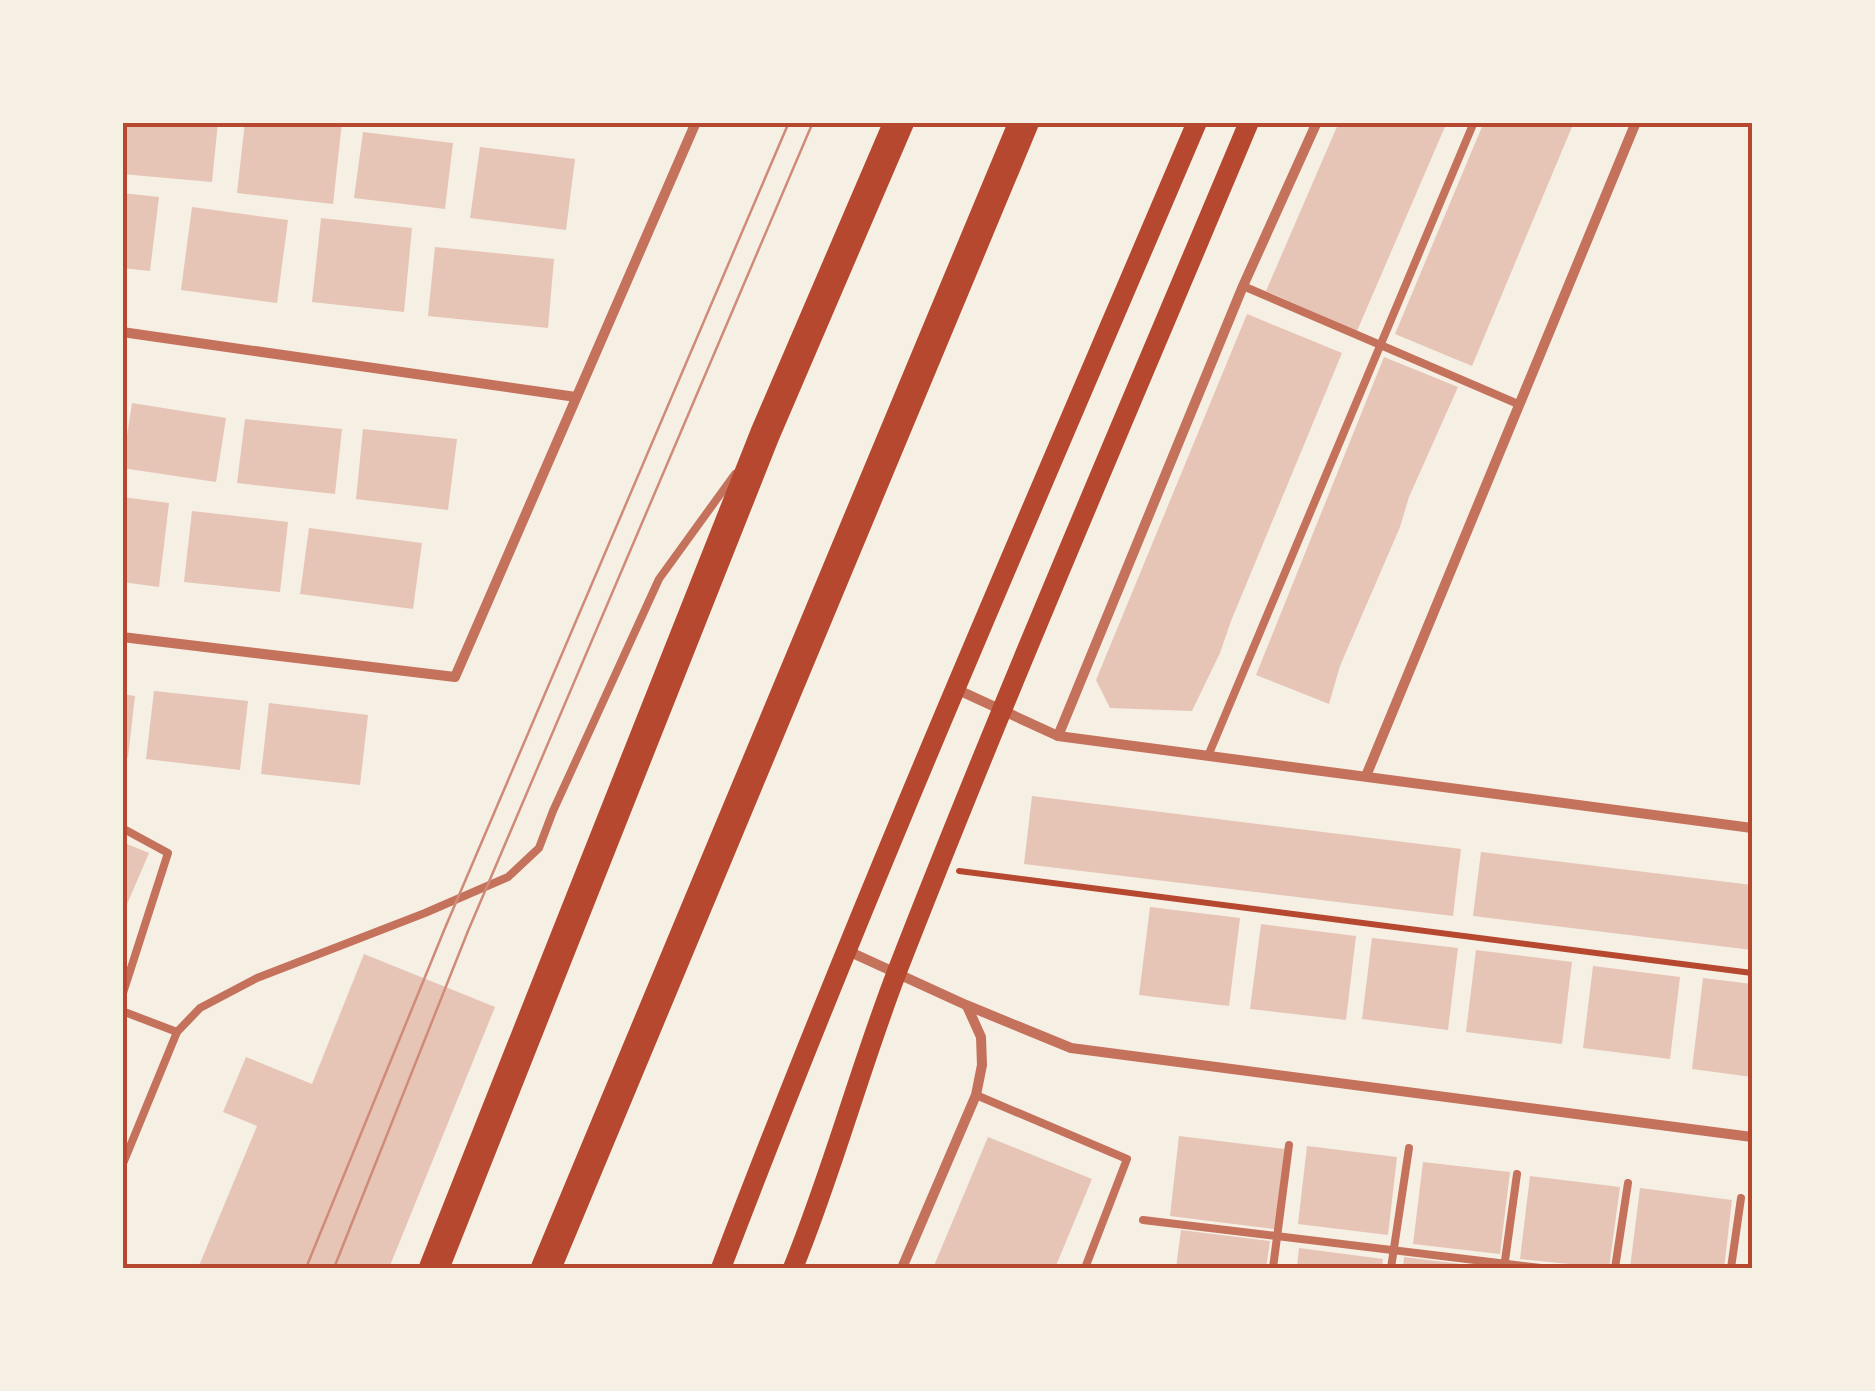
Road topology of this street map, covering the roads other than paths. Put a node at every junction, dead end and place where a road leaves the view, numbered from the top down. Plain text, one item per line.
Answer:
1 (696, 122) edge
2 (899, 122) edge
3 (1024, 122) edge
4 (1197, 122) edge
5 (1249, 122) edge
6 (1317, 122) edge
7 (1474, 122) edge
8 (1636, 122) edge
9 (1243, 286) junction
10 (122, 332) edge
11 (1380, 345) junction
12 (576, 397) junction
13 (1518, 404) junction
14 (765, 434) junction
15 (122, 637) edge
16 (956, 689) junction
17 (1003, 710) junction
18 (1058, 736) junction
19 (1208, 756) junction
20 (1366, 776) junction
21 (122, 828) edge
22 (1752, 828) edge
23 (848, 951) junction
24 (896, 973) junction
25 (122, 996) edge
26 (966, 1005) junction
27 (122, 1011) edge
28 (177, 1032) junction
29 (976, 1095) junction
30 (1752, 1136) edge
31 (1289, 1144) dead end
32 (1409, 1148) dead end
33 (122, 1166) edge
34 (1518, 1174) dead end
35 (1628, 1183) dead end
36 (1741, 1198) dead end
37 (1143, 1220) dead end
38 (1277, 1237) junction
39 (1393, 1251) junction
40 (1504, 1266) edge
41 (434, 1268) edge
42 (546, 1268) edge
43 (720, 1268) edge
44 (793, 1268) edge
45 (902, 1268) edge
46 (1085, 1268) edge
47 (1273, 1268) edge
48 (1390, 1268) edge
49 (1541, 1268) edge
50 (1615, 1268) edge
51 (1732, 1268) edge

1 - 12 street
2 - 14 highway
3 - 42 highway
4 - 16 main road
5 - 17 main road
6 - 9 street
7 - 11 lane
8 - 13 street
9 - 11 lane
9 - 18 street
10 - 12 street
11 - 13 lane
11 - 19 lane
12 - 15 street
13 - 20 street
14 - 28 lane
14 - 41 highway
16 - 17 street
16 - 23 main road
17 - 18 street
17 - 24 main road
18 - 19 street
19 - 20 street
20 - 22 street
21 - 25 lane
23 - 24 street
23 - 43 main road
24 - 26 street
24 - 44 main road
26 - 29 street
26 - 30 street
27 - 28 lane
28 - 33 lane
29 - 45 street
29 - 46 lane
31 - 38 lane
32 - 39 lane
34 - 40 lane
35 - 50 lane
36 - 51 lane
37 - 38 lane
38 - 39 lane
38 - 47 lane
39 - 40 lane
39 - 48 lane
40 - 49 lane

